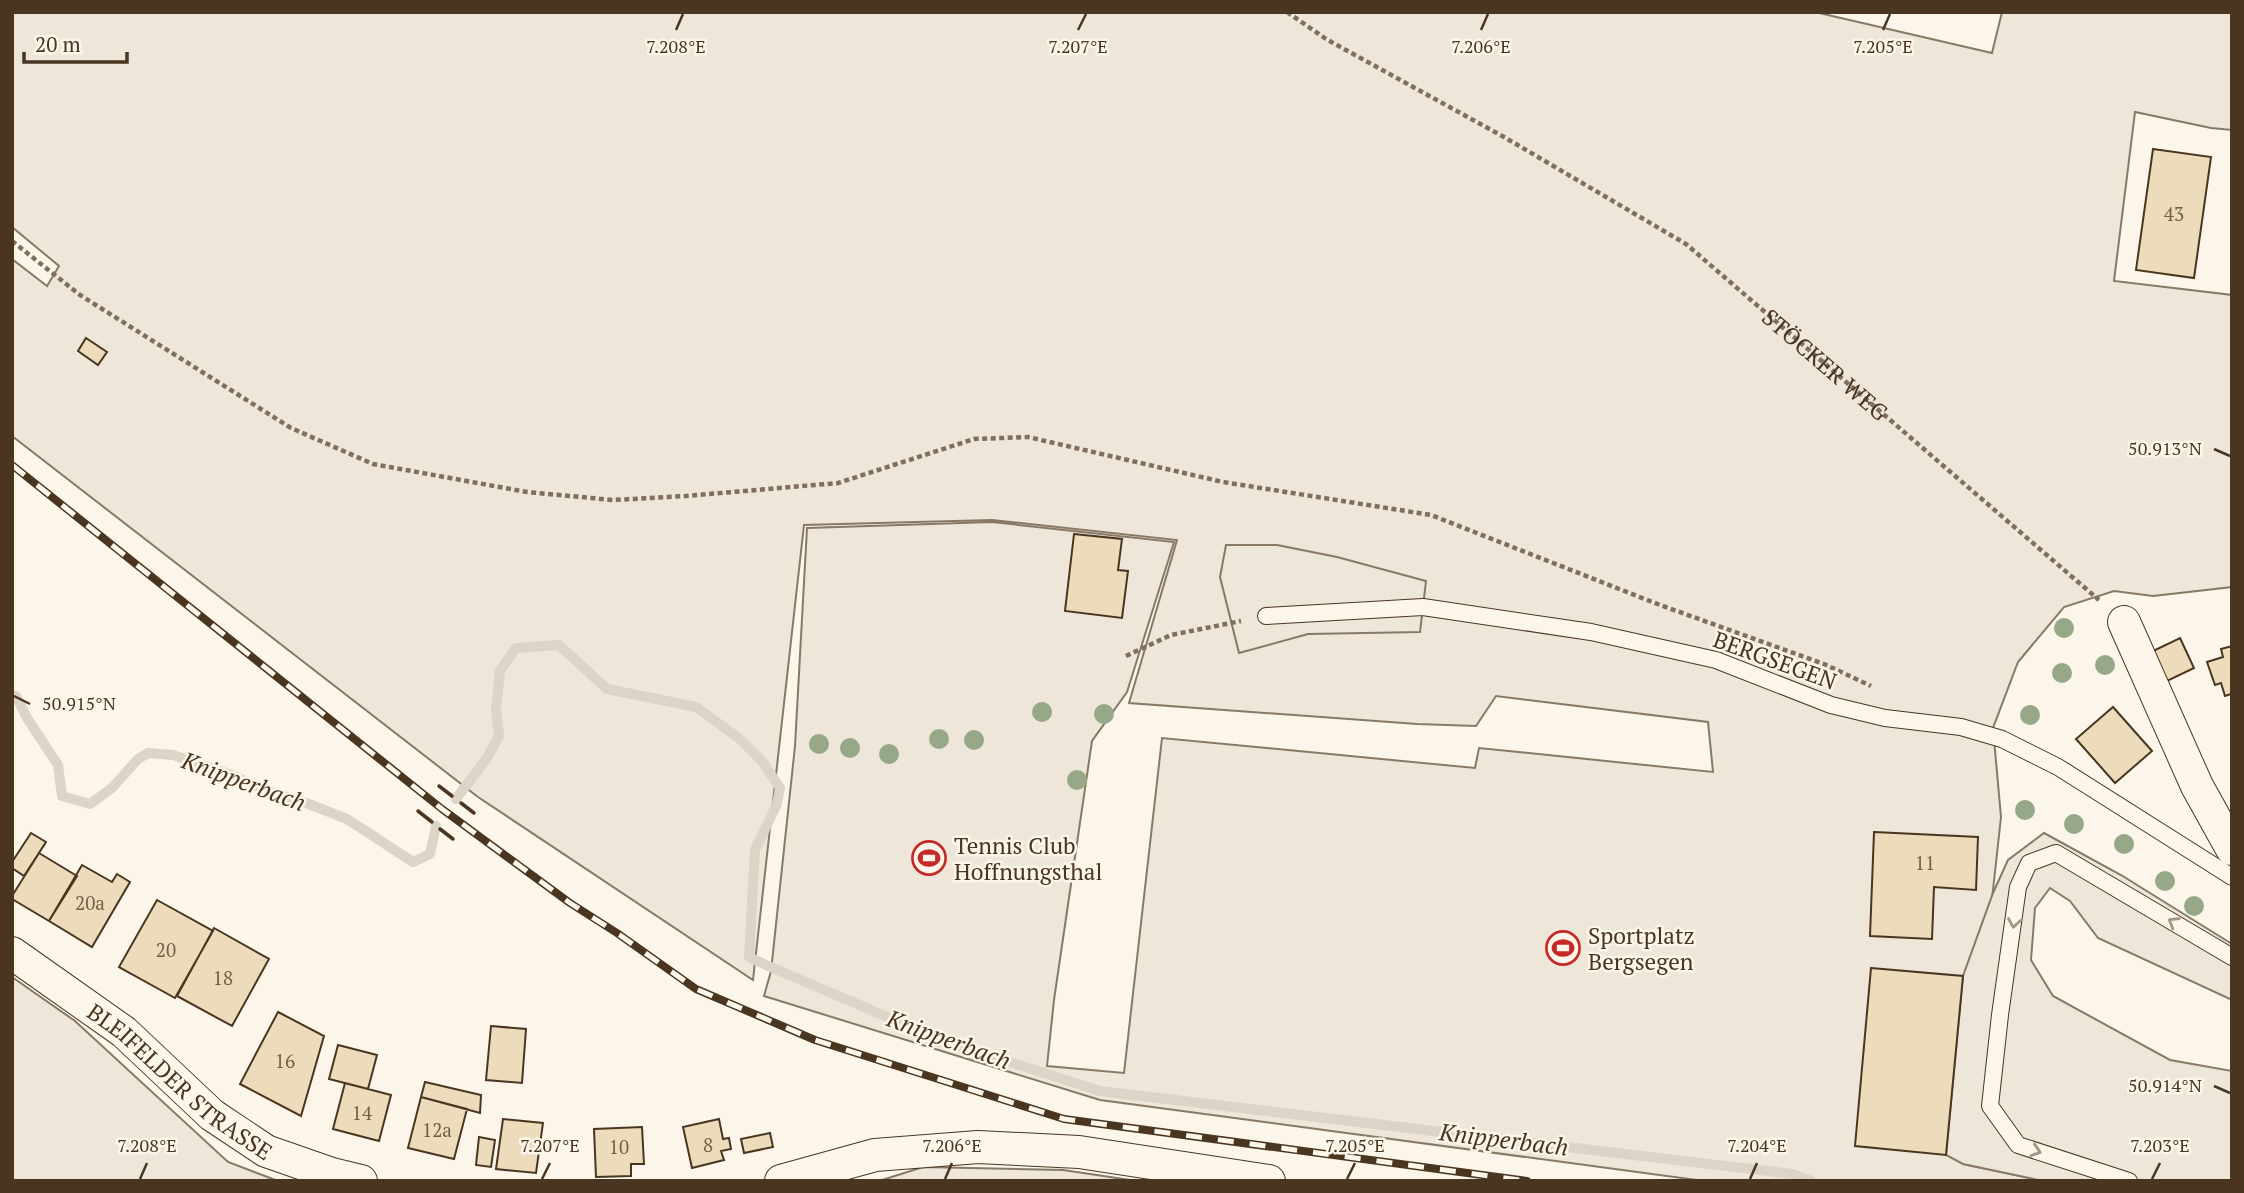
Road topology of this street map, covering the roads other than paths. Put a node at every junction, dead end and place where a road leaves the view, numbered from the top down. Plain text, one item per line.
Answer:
1 (1266, 616) road end
2 (2124, 622) road end
3 (2232, 849) edge
4 (2232, 877) edge
5 (12, 953) edge
6 (2232, 957) edge
7 (361, 1181) edge
8 (781, 1181) edge
9 (1269, 1181) edge
10 (2129, 1181) edge

1 - 4 lane, BERGSEGEN
2 - 3 street
5 - 7 street, BLEIFELDER STRASSE
6 -> 10 lane
8 - 9 street

